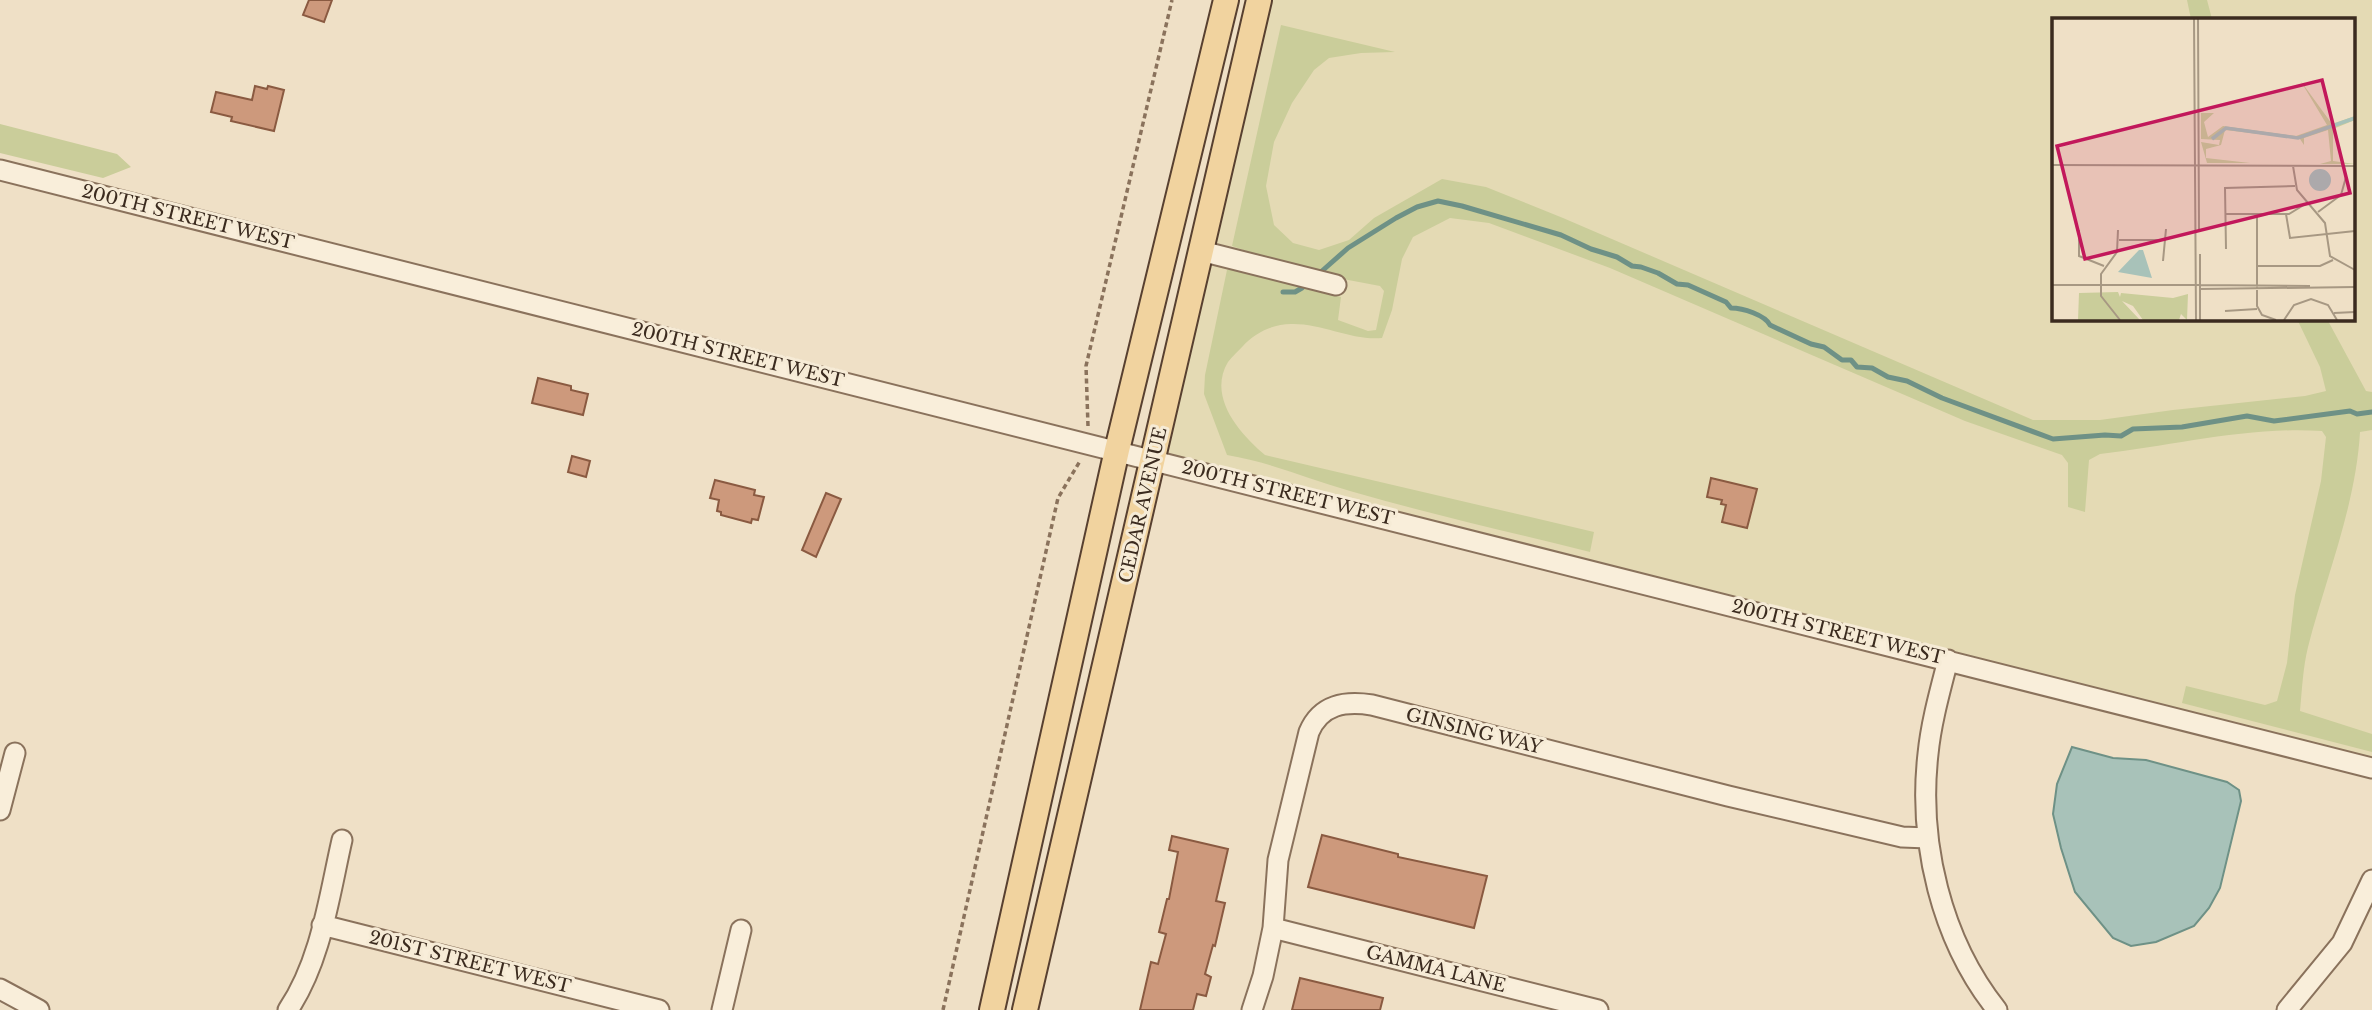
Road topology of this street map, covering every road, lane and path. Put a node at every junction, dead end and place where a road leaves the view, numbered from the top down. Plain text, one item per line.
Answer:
1 (1172, 0) edge
2 (1226, 0) edge
3 (1259, 0) edge
4 (0, 170) edge
5 (1201, 251) junction
6 (1336, 285) dead end
7 (1088, 443) junction
8 (1117, 450) junction
9 (1154, 459) junction
10 (1948, 660) junction
11 (15, 752) dead end
12 (2372, 768) edge
13 (0, 810) edge
14 (1928, 838) junction
15 (342, 840) dead end
16 (2372, 880) edge
17 (322, 925) junction
18 (1273, 928) junction
19 (741, 930) dead end
20 (0, 989) edge
21 (1539, 1003) edge
22 (1988, 1007) edge
23 (39, 1010) edge
24 (288, 1010) edge
25 (659, 1010) edge
26 (722, 1010) edge
27 (943, 1010) edge
28 (992, 1010) edge
29 (1024, 1010) edge
30 (1252, 1010) edge
31 (1598, 1010) edge
32 (2287, 1010) edge

1 - 7 path
2 - 8 main road, CEDAR AVENUE
3 - 5 main road, CEDAR AVENUE
4 - 7 street, 200TH STREET WEST
5 - 6 street
5 - 9 main road, CEDAR AVENUE
7 - 8 street, 200TH STREET WEST
7 - 27 path
8 - 9 street, 200TH STREET WEST
8 - 28 main road, CEDAR AVENUE
9 - 10 street, 200TH STREET WEST
9 - 29 main road, CEDAR AVENUE
10 - 12 street, 200TH STREET WEST
10 - 14 street
11 - 13 street
14 - 18 street, GINSING WAY
14 - 22 street
15 - 17 street
16 - 32 street
17 - 24 street
17 - 25 street, 201ST STREET WEST
18 - 21 street, GAMMA LANE
18 - 30 street, GINSING WAY
19 - 26 street
20 - 23 street
21 - 31 street, GAMMA LANE

